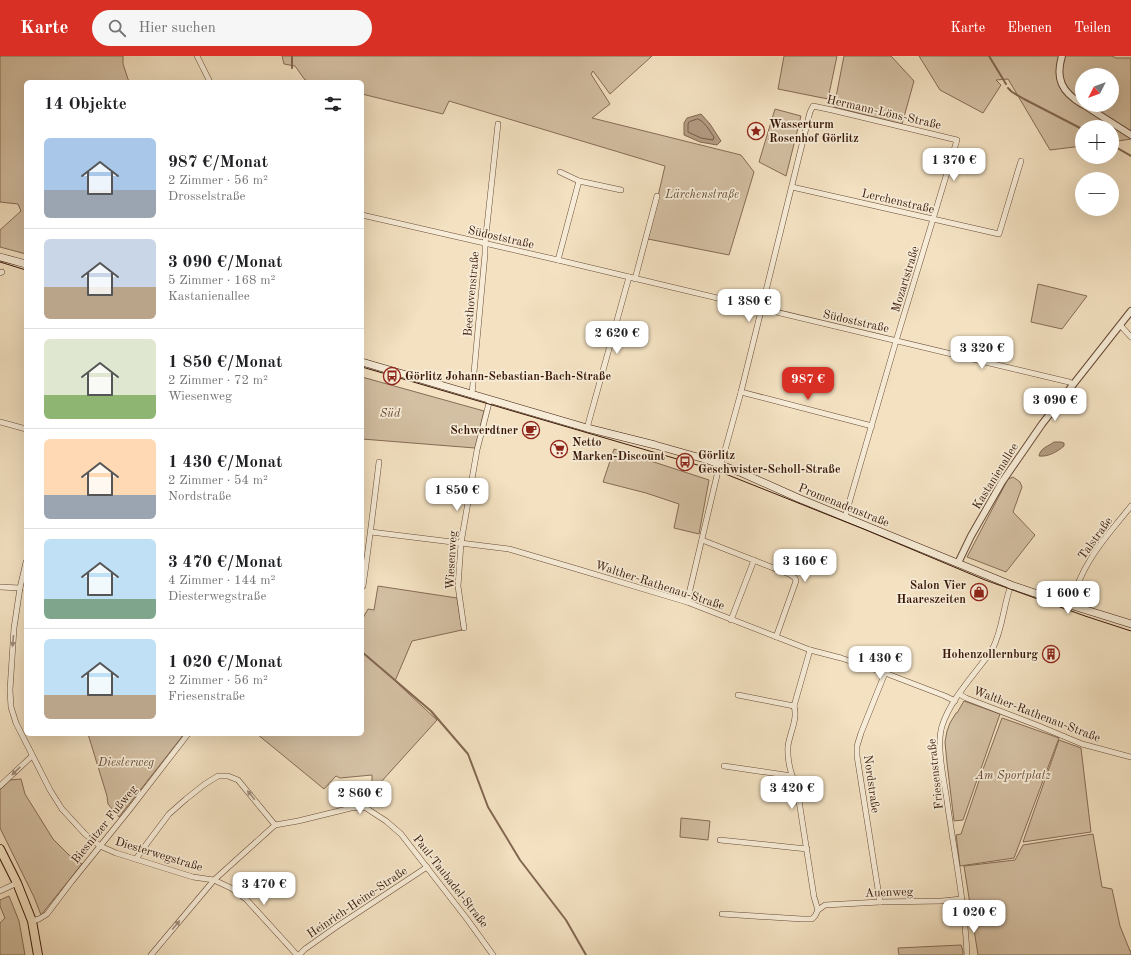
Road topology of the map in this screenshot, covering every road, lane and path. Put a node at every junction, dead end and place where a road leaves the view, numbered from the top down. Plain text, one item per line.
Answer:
1 (197, 56) edge
2 (1062, 56) edge
3 (209, 80) edge
4 (1075, 98) edge
5 (1095, 112) edge
6 (498, 124) dead end
7 (1131, 135) edge
8 (957, 140) joint
9 (1021, 161) dead end
10 (560, 172) dead end
11 (579, 181) junction
12 (792, 187) junction
13 (621, 190) dead end
14 (657, 196) dead end
15 (364, 215) edge
16 (934, 219) junction
17 (485, 244) junction
18 (0, 257) edge
19 (558, 260) junction
20 (24, 263) edge
21 (632, 278) junction
22 (761, 309) junction
23 (1131, 311) edge
24 (1120, 325) junction
25 (1131, 337) edge
26 (896, 341) junction
27 (364, 363) edge
28 (1073, 384) junction
29 (741, 392) junction
30 (472, 394) junction
31 (490, 399) junction
32 (0, 422) edge
33 (872, 426) junction
34 (24, 428) edge
35 (587, 428) junction
36 (379, 462) dead end
37 (721, 465) junction
38 (1131, 506) edge
39 (844, 517) junction
40 (371, 532) junction
41 (702, 540) junction
42 (461, 543) junction
43 (754, 560) junction
44 (958, 563) junction
45 (24, 571) edge
46 (364, 579) edge
47 (1011, 585) junction
48 (0, 587) edge
49 (20, 588) junction
50 (687, 602) junction
51 (1070, 605) junction
52 (731, 620) junction
53 (1131, 624) edge
54 (464, 628) dead end
55 (776, 637) junction
56 (810, 650) junction
57 (885, 673) junction
58 (959, 694) junction
59 (738, 695) dead end
60 (955, 701) junction
61 (794, 706) junction
62 (186, 736) edge
63 (32, 756) junction
64 (1131, 757) edge
65 (724, 766) dead end
66 (792, 776) junction
67 (0, 786) edge
68 (275, 825) junction
69 (720, 840) dead end
70 (100, 846) junction
71 (0, 849) edge
72 (807, 849) junction
73 (136, 859) junction
74 (427, 868) junction
75 (214, 880) junction
76 (17, 884) junction
77 (0, 891) edge
78 (961, 899) junction
79 (880, 902) junction
80 (818, 910) junction
81 (722, 914) dead end
82 (32, 921) junction
83 (38, 955) edge
84 (151, 955) edge
85 (298, 955) edge
86 (493, 955) edge
87 (967, 955) edge

1 - 3 street
2 - 4 street
5 - 7 street
6 - 17 street, Beethovenstraße
8 - 12 street, Hermann-Löns-Straße
8 - 16 street, Mozartstraße
9 - 16 street, Lerchenstraße
10 - 11 street
11 - 13 street
11 - 19 street
12 - 16 street, Lerchenstraße
12 - 22 street
14 - 21 street
15 - 17 street, Südoststraße
16 - 26 street, Mozartstraße
17 - 19 street, Südoststraße
17 - 30 street, Beethovenstraße
18 - 20 main road
19 - 21 street, Südoststraße
21 - 22 street, Südoststraße
21 - 35 street
22 - 26 street, Südoststraße
22 - 29 street
23 - 24 street, Kastanienallee
24 - 25 street
24 - 28 street, Kastanienallee
26 - 28 street, Südoststraße
26 - 33 street, Mozartstraße
27 - 30 main road, Promenadenstraße
28 - 44 street, Kastanienallee
29 - 33 street
29 - 37 street
30 - 31 main road, Promenadenstraße
31 - 35 main road, Promenadenstraße
31 - 42 street, Wiesenweg
32 - 34 street
33 - 39 street, Mozartstraße
35 - 37 main road, Promenadenstraße
36 - 40 street
37 - 39 main road, Promenadenstraße
37 - 41 street
38 - 51 street, Talstraße
39 - 44 main road, Promenadenstraße
40 - 42 street, Walther-Rathenau-Straße
40 - 46 street
41 - 43 street
41 - 50 street
42 - 50 street, Walther-Rathenau-Straße
42 - 54 street, Wiesenweg
43 - 52 street
43 - 55 street
44 - 47 main road, Promenadenstraße
45 - 49 street, Diesterwegstraße
47 - 51 main road, Promenadenstraße
47 - 58 street, Friesenstraße
48 - 49 street
49 -> 63 street, Diesterwegstraße
50 - 52 street, Walther-Rathenau-Straße
51 - 53 main road, Promenadenstraße
52 - 55 street, Walther-Rathenau-Straße
55 - 56 street, Walther-Rathenau-Straße
56 - 57 street, Walther-Rathenau-Straße
56 - 61 street
57 - 60 street, Walther-Rathenau-Straße
57 - 79 street, Nordstraße
58 - 60 street, Friesenstraße
58 - 64 street, Walther-Rathenau-Straße
59 - 61 street
60 - 78 street, Friesenstraße
61 - 66 street
62 - 70 street, Biesnitzer Fußweg
63 -> 67 street
63 - 70 street, Diesterwegstraße
65 - 66 street
66 - 72 street
68 -> 73 street
68 - 74 street, Paul-Taubadel-Straße
68 - 75 street
69 - 72 street
70 - 73 street, Diesterwegstraße
70 - 82 street, Biesnitzer Fußweg
71 - 76 main road
72 - 80 street
73 - 75 street, Diesterwegstraße
74 - 85 street, Heinrich-Heine-Straße
74 - 86 street, Paul-Taubadel-Straße
84 -> 75 street
75 - 85 street, Diesterwegstraße
76 - 77 street
76 - 82 main road
78 - 79 street, Auenweg
78 - 87 street, Friesenstraße
79 - 80 street, Auenweg
80 - 81 street, Auenweg
82 - 83 main road

